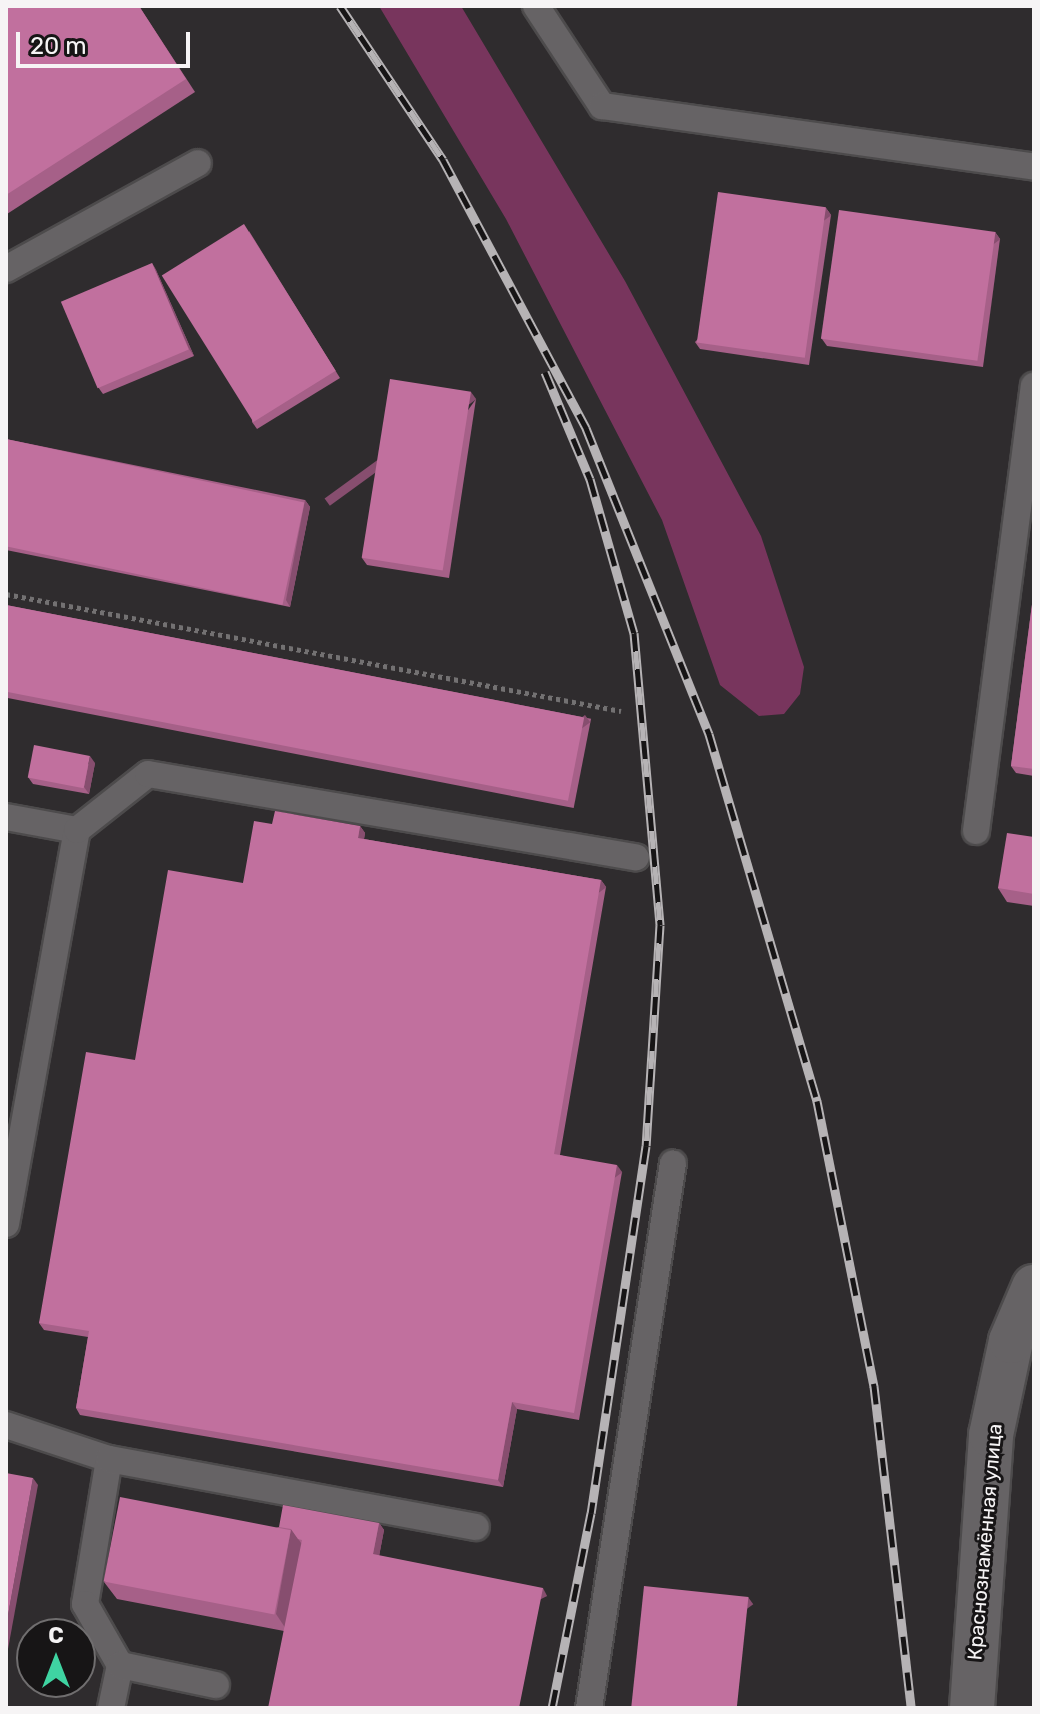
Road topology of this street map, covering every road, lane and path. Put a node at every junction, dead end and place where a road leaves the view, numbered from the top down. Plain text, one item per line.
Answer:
1 (536, 6) edge
2 (198, 163) dead end
3 (1034, 167) edge
4 (6, 269) edge
5 (1034, 386) edge
6 (6, 594) edge
7 (621, 711) dead end
8 (6, 817) edge
9 (77, 830) junction
10 (976, 831) dead end
11 (636, 857) dead end
12 (673, 1163) dead end
13 (6, 1224) edge
14 (1034, 1287) edge
15 (6, 1425) edge
16 (109, 1459) junction
17 (476, 1527) dead end
18 (120, 1665) junction
19 (216, 1685) dead end
20 (111, 1708) edge
21 (589, 1708) edge
22 (972, 1708) edge

1 - 3 lane
2 - 4 lane
5 - 10 lane
6 - 7 path
8 - 9 lane
9 - 11 lane
9 - 13 lane
12 - 21 lane
14 - 22 street, Краснознамённая улица
15 - 16 lane
16 - 17 lane
16 - 18 lane
18 - 19 lane
18 - 20 lane

